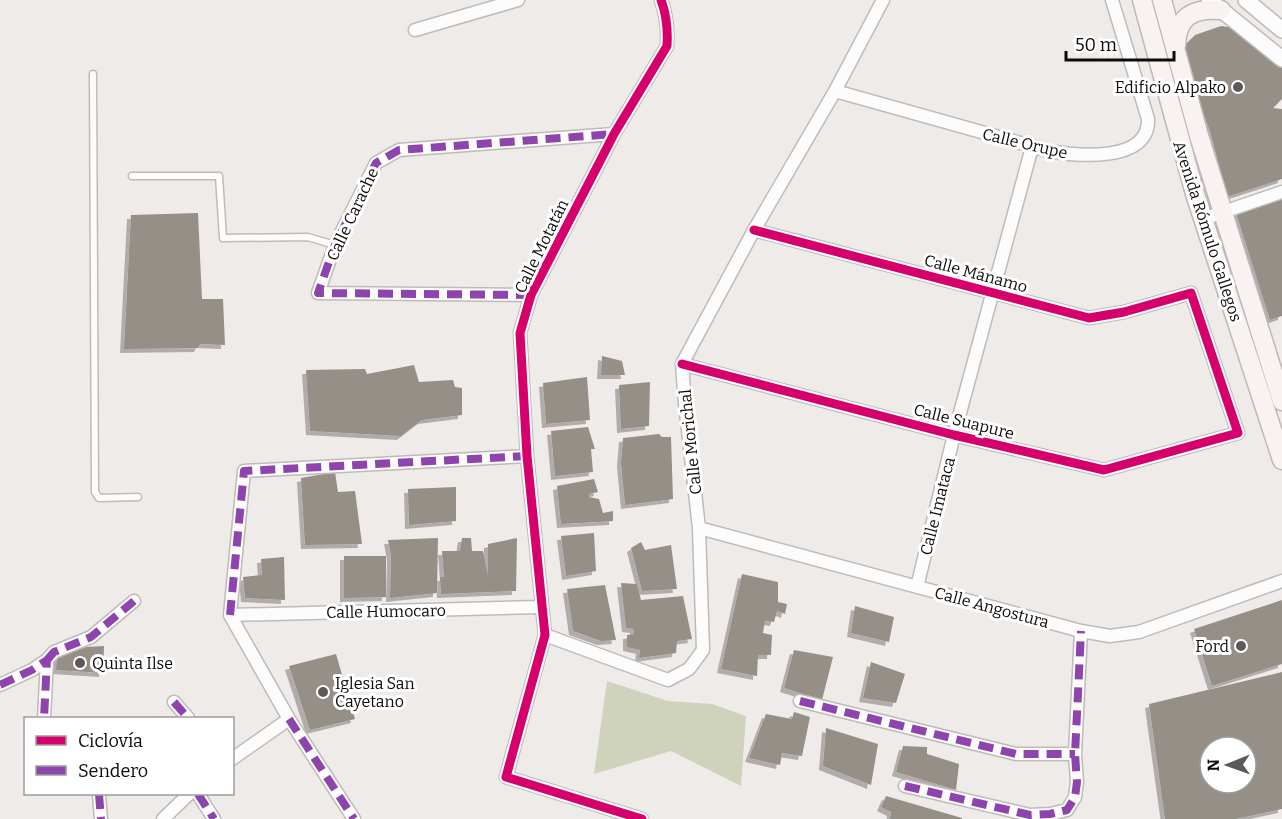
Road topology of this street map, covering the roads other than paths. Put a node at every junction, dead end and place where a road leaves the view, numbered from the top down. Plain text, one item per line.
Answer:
1 (518, 0) edge
2 (661, 0) edge
3 (883, 0) edge
4 (1112, 0) edge
5 (1142, 0) edge
6 (1162, 0) edge
7 (1246, 0) edge
8 (1215, 5) edge
9 (415, 30) dead end
10 (1282, 30) edge
11 (1176, 47) junction
12 (1282, 59) edge
13 (93, 74) dead end
14 (836, 91) junction
15 (614, 134) junction
16 (1032, 147) junction
17 (132, 176) dead end
18 (1282, 192) edge
19 (1223, 212) junction
20 (1203, 219) junction
21 (754, 230) junction
22 (335, 246) junction
23 (994, 294) junction
24 (531, 295) junction
25 (682, 364) junction
26 (1282, 400) edge
27 (1238, 433) joint
28 (954, 435) junction
29 (527, 456) junction
30 (1282, 460) edge
31 (138, 497) dead end
32 (699, 528) junction
33 (1282, 581) edge
34 (916, 587) junction
35 (134, 602) dead end
36 (541, 607) junction
37 (230, 615) junction
38 (1081, 631) junction
39 (545, 635) junction
40 (47, 660) junction
41 (0, 685) edge
42 (800, 701) dead end
43 (174, 702) dead end
44 (44, 717) edge
45 (187, 717) edge
46 (289, 719) junction
47 (1075, 754) junction
48 (234, 758) edge
49 (905, 786) dead end
50 (99, 795) edge
51 (188, 795) edge
52 (199, 795) edge
53 (101, 819) edge
54 (163, 819) edge
55 (214, 819) edge
56 (354, 819) edge
57 (642, 819) edge

1 - 9 street
2 - 15 street, Calle Motatán
3 - 14 street
4 - 16 street, Calle Orupe
5 - 20 main road, Avenida Rómulo Gallegos
6 - 11 main road, Avenida Rómulo Gallegos
7 - 10 street
8 - 11 main road
8 - 12 street
11 - 19 main road, Avenida Rómulo Gallegos
13 - 31 lane
14 - 16 street, Calle Orupe
14 - 21 street
15 - 22 street, Calle Carache
15 - 24 street, Calle Motatán
16 - 23 street, Calle Imataca
17 - 22 lane
18 - 19 street
19 - 20 street
19 - 26 main road, Avenida Rómulo Gallegos
20 - 30 main road, Avenida Rómulo Gallegos
21 - 23 street, Calle Mánamo
21 - 25 street
22 - 24 street, Calle Carache
23 - 27 street, Calle Mánamo
23 - 28 street, Calle Imataca
24 - 29 street, Calle Motatán
25 - 28 street, Calle Suapure
25 - 32 street, Calle Morichal
27 - 28 street, Calle Suapure
28 - 34 street, Calle Imataca
29 - 36 street, Calle Motatán
29 - 37 street
32 - 34 street, Calle Angostura
32 - 39 street, Calle Morichal
33 - 38 street, Calle Angostura
34 - 38 street, Calle Angostura
35 - 40 street
36 - 37 street, Calle Humocaro
36 - 39 street, Calle Motatán
37 - 46 street
38 - 47 street
39 - 57 street
40 - 41 street
40 - 44 street
42 - 47 street
43 - 45 street
46 - 48 street
46 - 56 street
47 - 49 street
50 - 53 street
51 - 54 street
52 - 55 street

